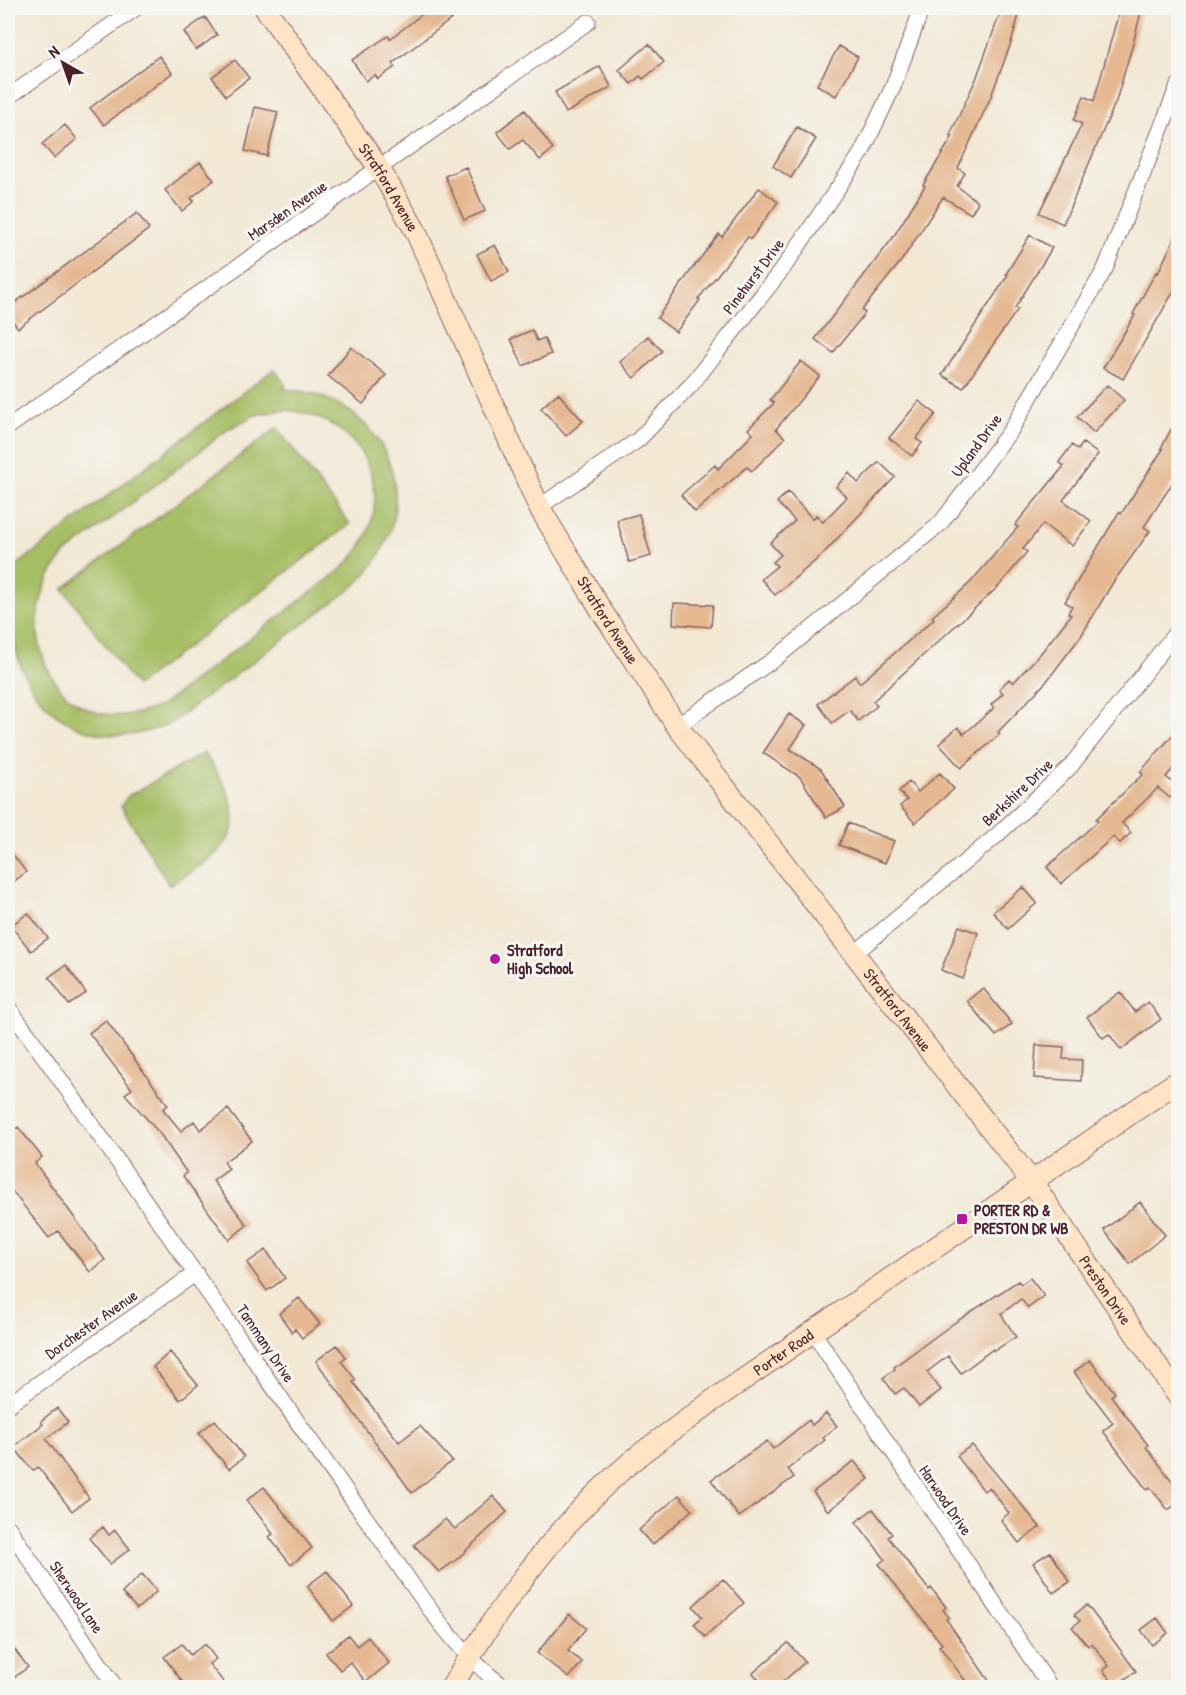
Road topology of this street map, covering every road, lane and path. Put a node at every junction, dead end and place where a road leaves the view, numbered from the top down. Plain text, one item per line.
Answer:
1 (136, 8) edge
2 (265, 8) edge
3 (922, 8) edge
4 (588, 22) dead end
5 (1179, 86) edge
6 (9, 92) edge
7 (379, 168) junction
8 (8, 428) edge
9 (539, 507) junction
10 (1179, 630) edge
11 (677, 726) junction
12 (854, 954) junction
13 (8, 1007) edge
14 (1179, 1081) edge
15 (1032, 1182) junction
16 (196, 1272) junction
17 (813, 1332) junction
18 (1179, 1396) edge
19 (8, 1405) edge
20 (8, 1527) edge
21 (468, 1657) junction
22 (116, 1688) edge
23 (451, 1688) edge
24 (506, 1688) edge
25 (1051, 1688) edge

1 - 6 street
2 - 7 street, Stratford Avenue
3 - 9 street, Pinehurst Drive
4 - 7 street, Marsden Avenue
5 - 11 street, Upland Drive
7 - 8 street, Marsden Avenue
7 - 9 street, Stratford Avenue
9 - 11 street, Stratford Avenue
10 - 12 street, Berkshire Drive
11 - 12 street, Stratford Avenue
12 - 15 street, Stratford Avenue
13 - 16 street, Tammany Drive
14 - 15 street, Porter Road
15 - 17 street, Porter Road
15 - 18 street, Preston Drive
16 - 19 street, Dorchester Avenue
16 - 21 street, Tammany Drive
17 - 21 street, Porter Road
17 - 25 street, Harwood Drive
20 - 22 street, Sherwood Lane
21 - 23 street, Porter Road
21 - 24 street, Tammany Drive

